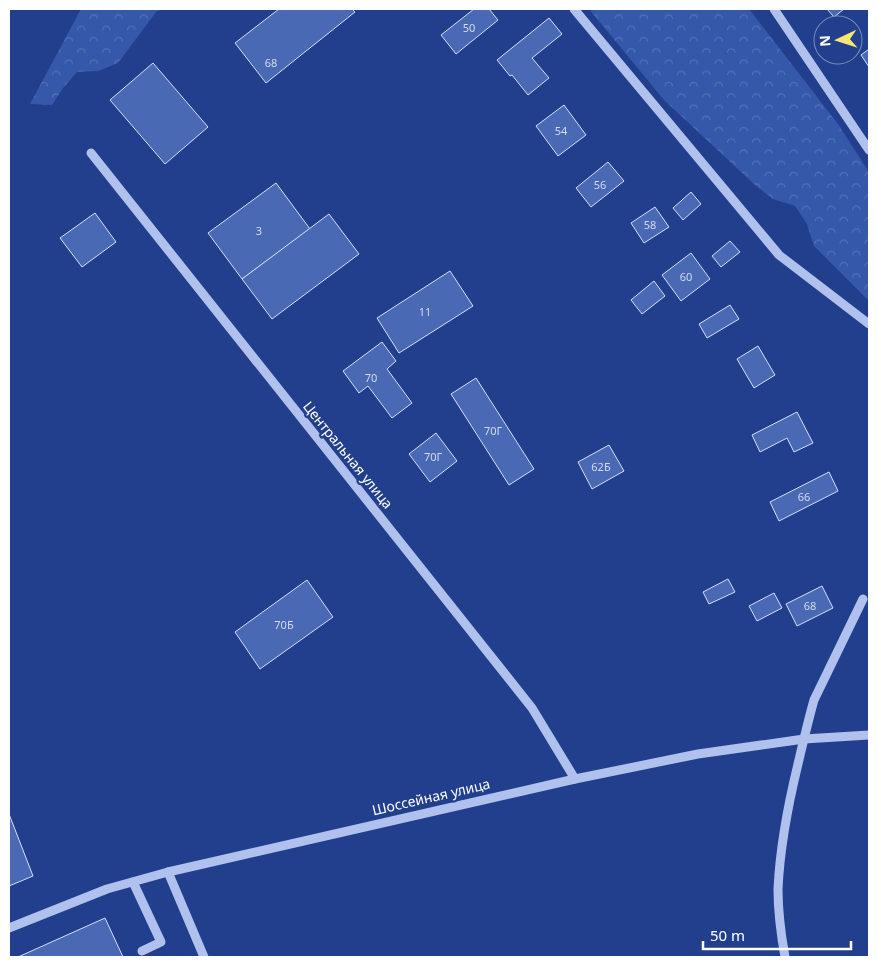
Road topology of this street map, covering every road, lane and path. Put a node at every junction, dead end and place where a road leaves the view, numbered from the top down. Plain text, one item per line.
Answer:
1 (574, 9) edge
2 (774, 9) edge
3 (869, 150) edge
4 (91, 153) dead end
5 (869, 324) edge
6 (863, 599) dead end
7 (869, 735) edge
8 (804, 739) junction
9 (576, 779) junction
10 (168, 872) junction
11 (133, 882) junction
12 (9, 928) edge
13 (142, 951) dead end
14 (204, 957) edge
15 (785, 957) edge

1 - 5 street
2 - 3 street
4 - 9 street, Центральная улица
6 - 8 street
7 - 8 street, Шоссейная улица
8 - 9 street, Шоссейная улица
8 - 15 street
9 - 10 street, Шоссейная улица
10 - 11 street, Шоссейная улица
10 - 14 street
11 - 12 street, Шоссейная улица
11 - 13 street

